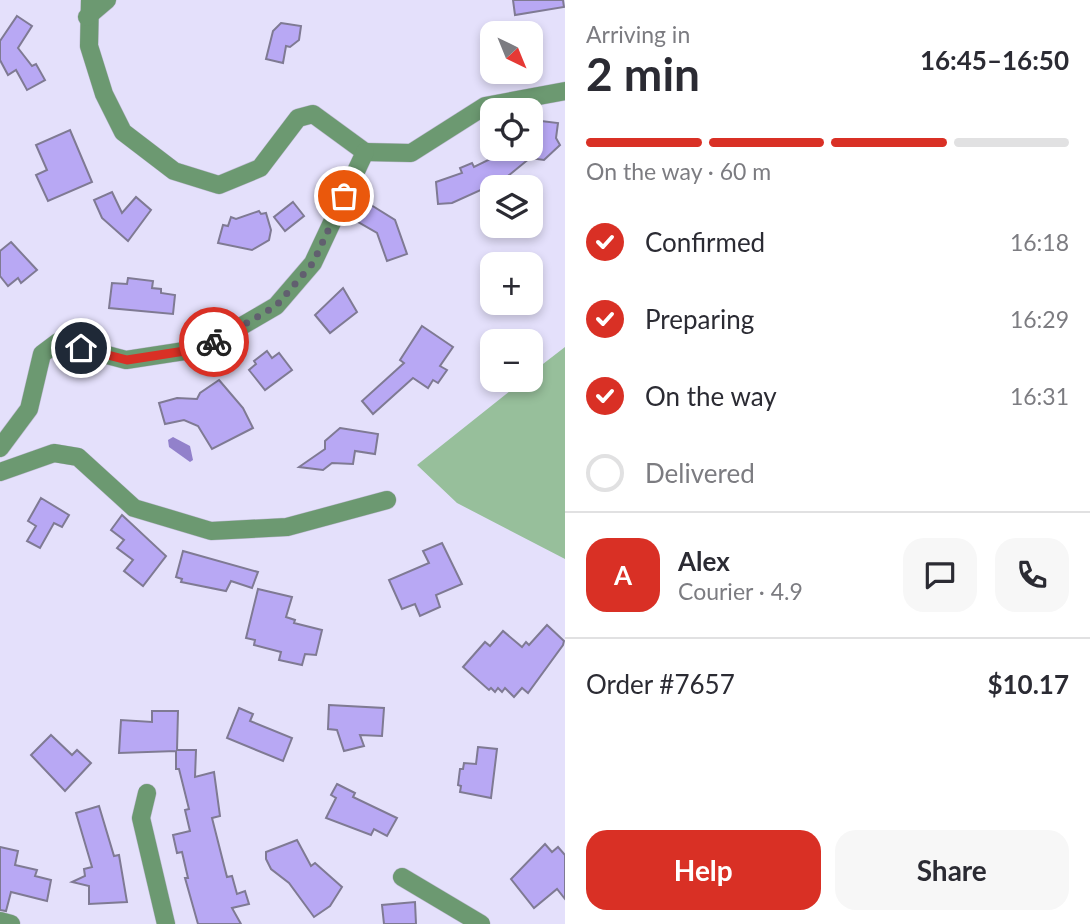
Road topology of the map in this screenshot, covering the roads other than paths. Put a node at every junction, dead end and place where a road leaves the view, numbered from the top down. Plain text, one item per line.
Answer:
1 (79, 0) edge
2 (107, 0) edge
3 (89, 9) edge
4 (565, 91) edge
5 (365, 152) junction
6 (0, 447) edge
7 (0, 472) edge
8 (387, 500) dead end
9 (147, 793) dead end
10 (402, 877) dead end
11 (0, 921) edge
12 (11, 924) edge
13 (166, 924) edge
14 (481, 924) edge

1 - 3 street
2 - 3 street
3 - 5 street
4 - 5 street
5 - 6 street
7 - 8 street
9 - 13 street
10 - 14 street
11 - 12 street

